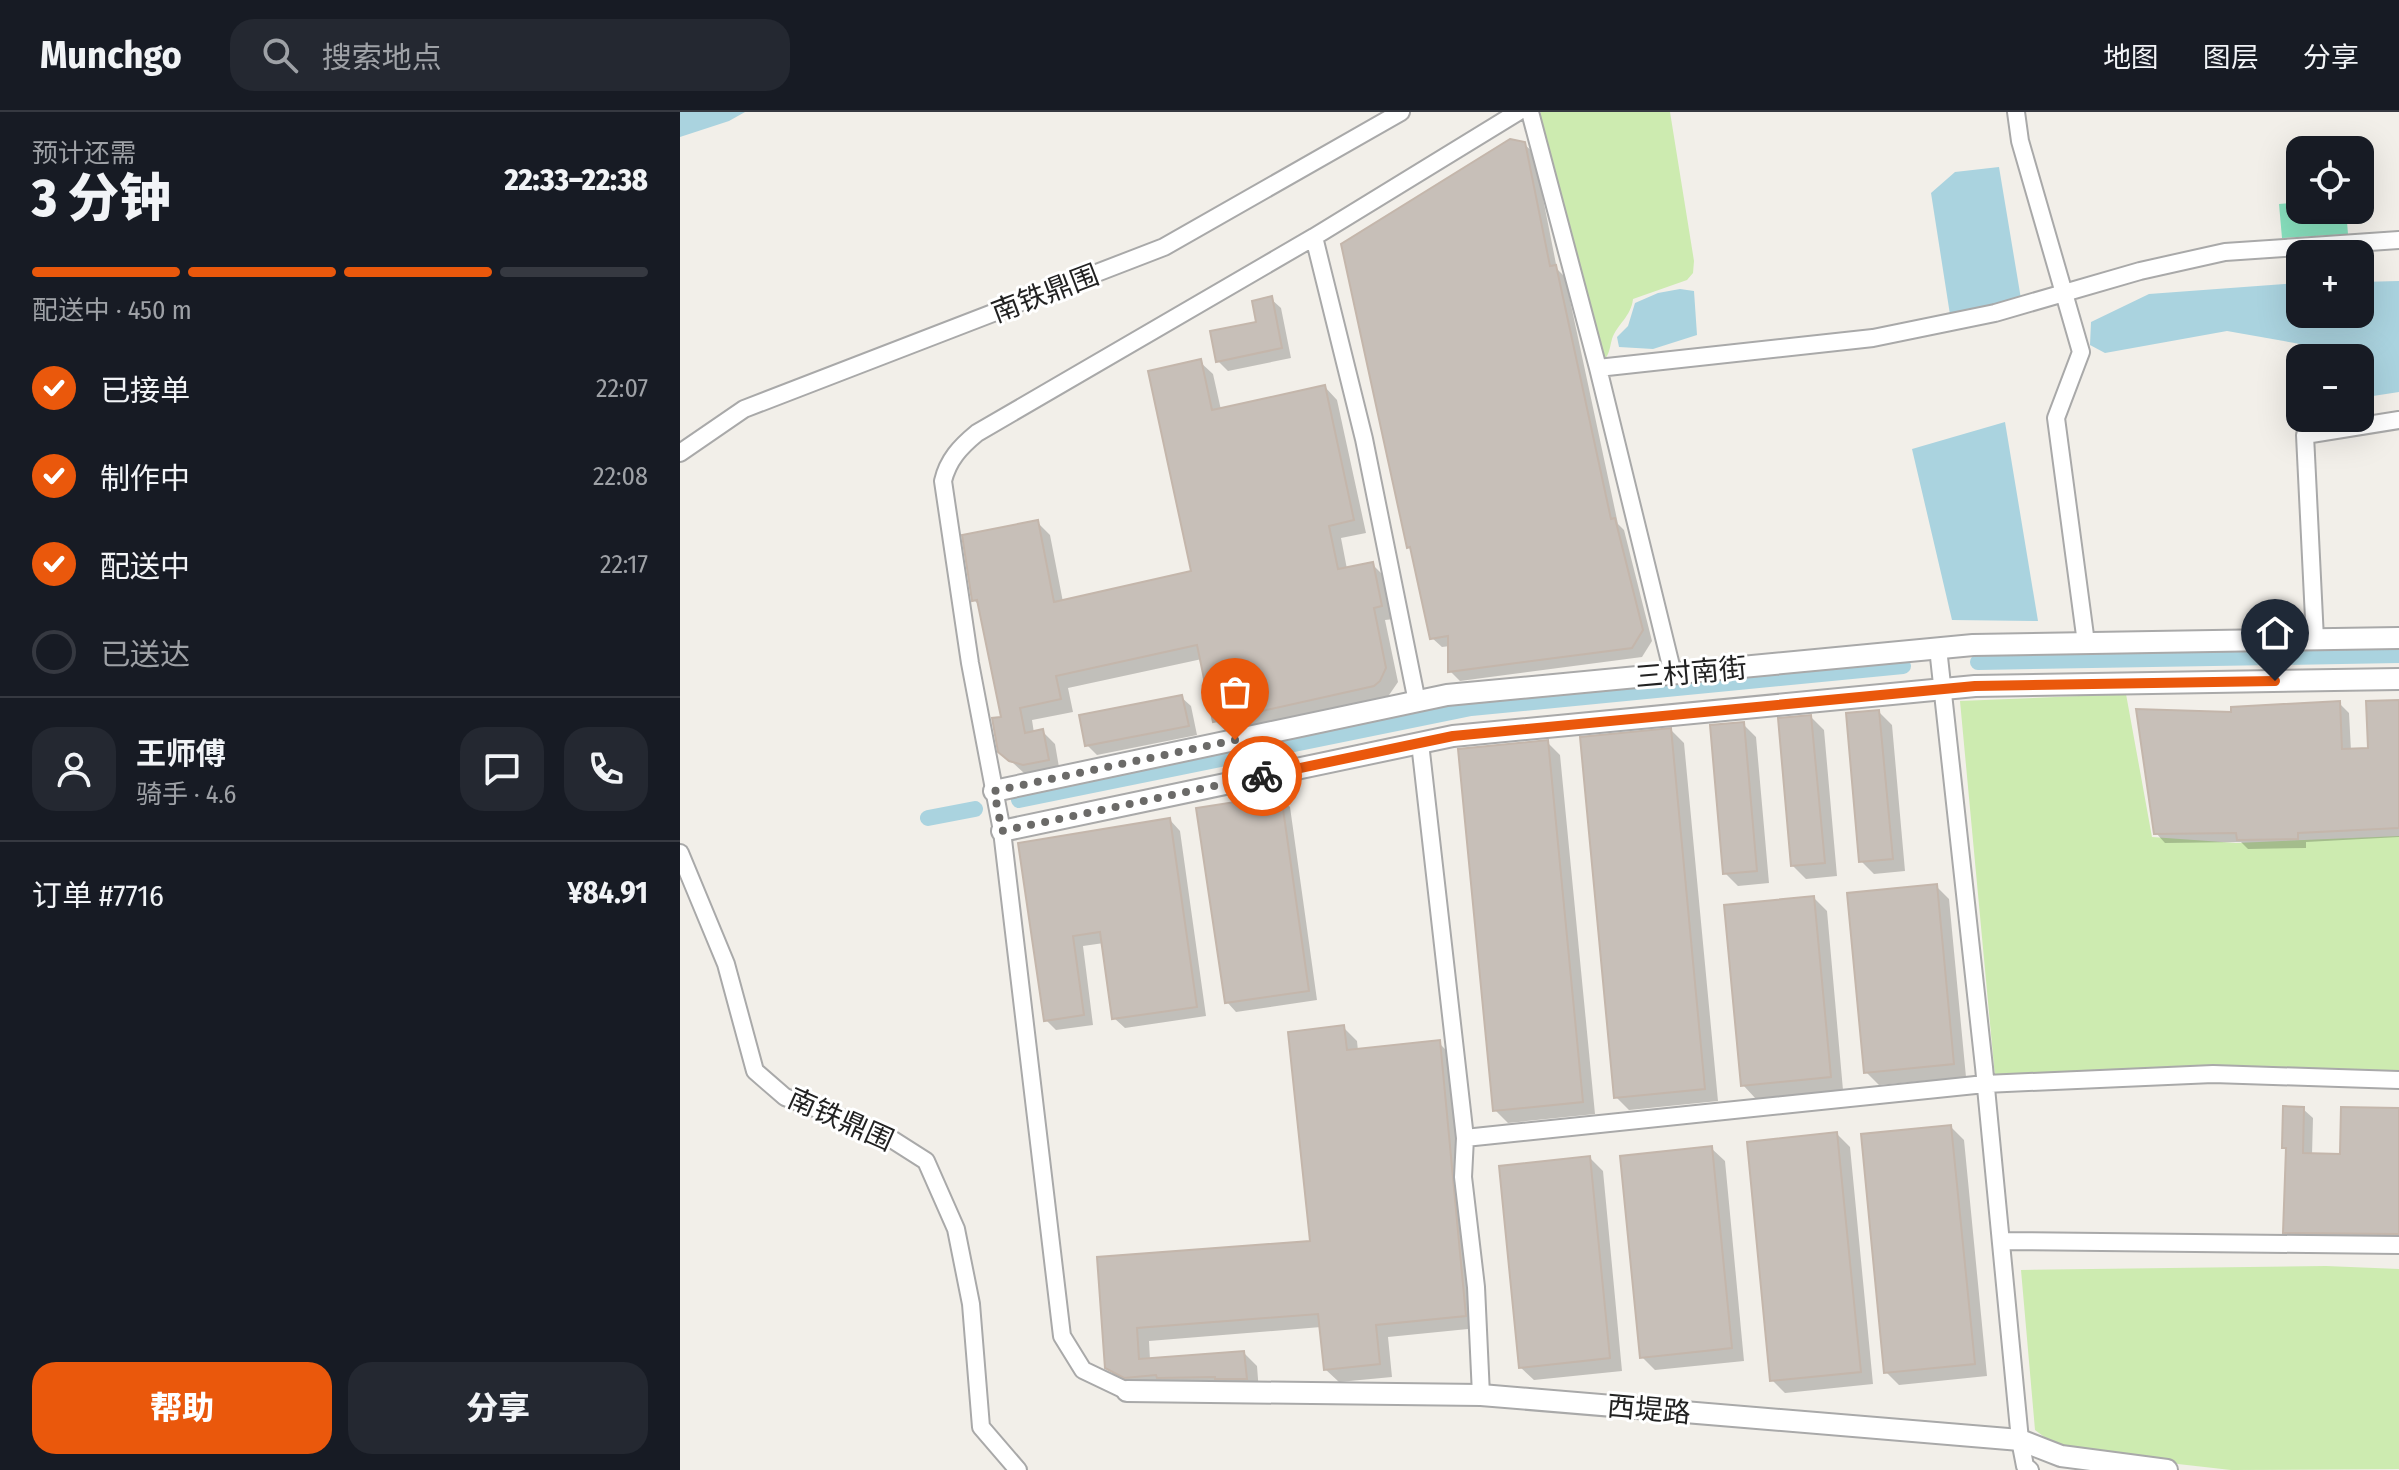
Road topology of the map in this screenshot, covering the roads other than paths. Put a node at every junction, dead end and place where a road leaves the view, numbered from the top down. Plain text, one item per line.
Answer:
1 (1401, 112) edge
2 (1518, 112) edge
3 (1530, 112) edge
4 (2016, 112) edge
5 (1314, 237) junction
6 (2399, 240) edge
7 (2066, 294) junction
8 (1598, 368) junction
9 (2399, 420) edge
10 (680, 453) edge
11 (2399, 638) edge
12 (2315, 639) junction
13 (2086, 643) junction
14 (1938, 648) junction
15 (1673, 674) junction
16 (2399, 679) edge
17 (1941, 690) junction
18 (1417, 702) junction
19 (1420, 743) junction
20 (994, 791) junction
21 (1002, 831) junction
22 (680, 853) edge
23 (2399, 1080) edge
24 (1985, 1084) junction
25 (1465, 1138) junction
26 (2001, 1241) junction
27 (2399, 1245) edge
28 (1127, 1391) joint
29 (1481, 1395) junction
30 (2020, 1440) junction
31 (1018, 1470) edge
32 (2030, 1470) edge
33 (2167, 1470) edge

1 - 10 street, 南铁鼎围
2 - 5 street
3 - 8 street
4 - 7 street
5 - 18 street
5 - 20 street
6 - 7 street
7 - 8 street
7 - 13 street
8 - 15 street
9 - 12 street
11 - 12 street, 三村南街
12 - 13 street, 三村南街
13 - 14 street, 三村南街
14 - 15 street, 三村南街
14 - 17 street
15 - 18 street, 三村南街
16 - 17 street, 三村南街
17 - 19 street, 三村南街
17 - 24 street
18 - 20 street, 三村南街
19 - 21 street, 三村南街
19 - 25 street
20 - 21 street
21 - 28 street
22 - 31 street, 南铁鼎围
23 - 24 street
24 - 25 street
24 - 26 street
25 - 29 street
26 - 27 street
26 - 30 street
28 - 29 street, 西堤路
29 - 30 street, 西堤路
30 - 32 street
30 - 33 street, 西堤路

